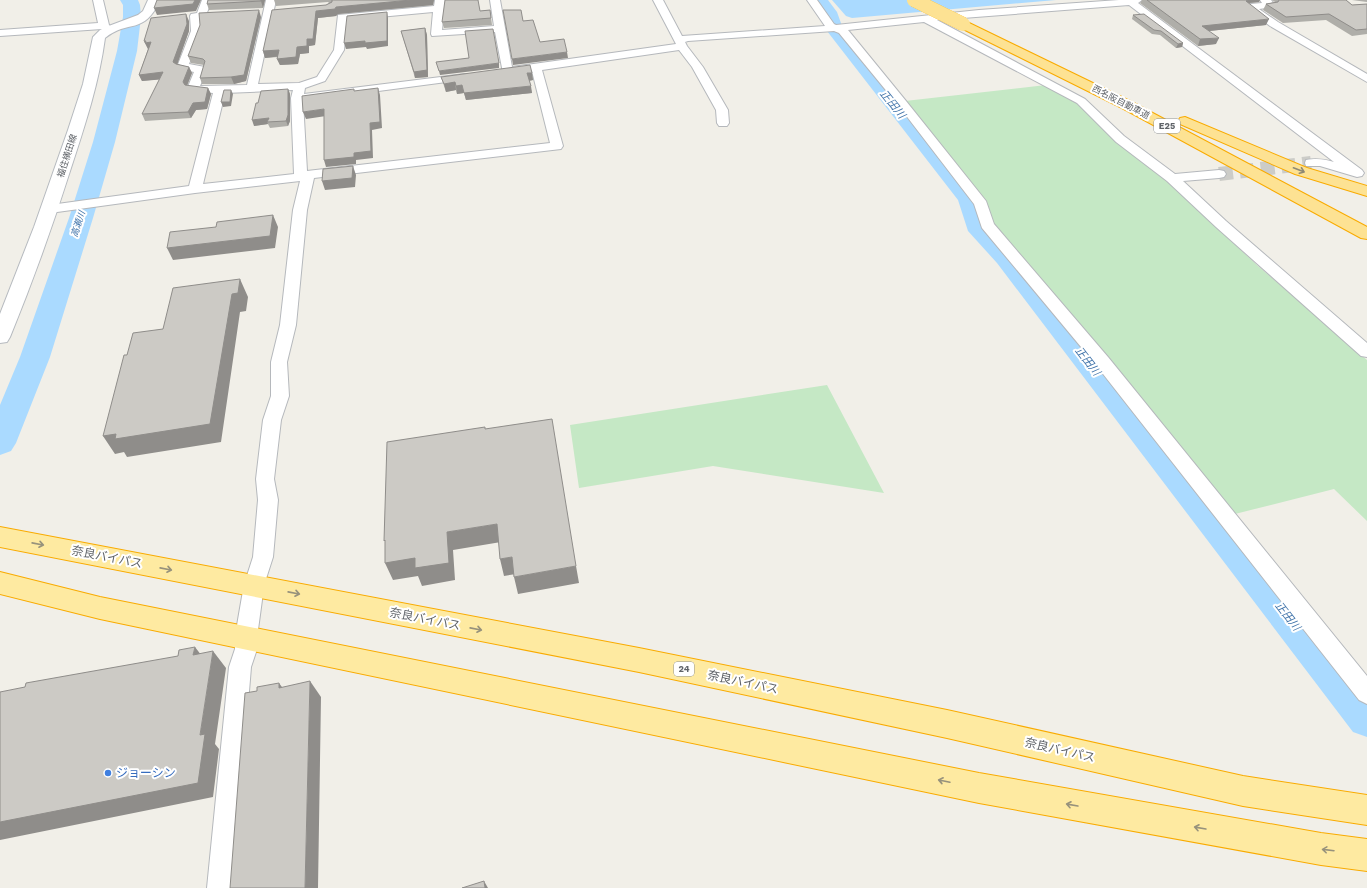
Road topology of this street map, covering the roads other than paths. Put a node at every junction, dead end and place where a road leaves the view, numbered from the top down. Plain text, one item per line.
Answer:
1 (98, 0) edge
2 (154, 0) edge
3 (207, 0) edge
4 (271, 0) edge
5 (495, 0) edge
6 (658, 0) edge
7 (812, 0) edge
8 (914, 0) edge
9 (933, 0) edge
10 (1266, 0) edge
11 (1133, 1) edge
12 (439, 4) edge
13 (202, 15) junction
14 (342, 17) junction
15 (143, 18) junction
16 (330, 18) edge
17 (182, 19) edge
18 (926, 19) junction
19 (158, 20) edge
20 (106, 28) junction
21 (836, 28) junction
22 (500, 29) junction
23 (0, 33) edge
24 (680, 43) junction
25 (536, 67) junction
26 (476, 76) edge
27 (1367, 80) edge
28 (252, 88) junction
29 (220, 90) junction
30 (298, 92) junction
31 (1125, 99) junction
32 (723, 123) dead end
33 (1311, 163) tunnel mouth
34 (1219, 174) tunnel mouth
35 (1362, 174) edge
36 (305, 176) junction
37 (1172, 178) junction
38 (195, 189) junction
39 (1367, 191) edge
40 (56, 208) junction
41 (1367, 221) edge
42 (1367, 234) edge
43 (1367, 248) edge
44 (0, 337) edge
45 (1367, 352) edge
46 (0, 537) edge
47 (0, 583) edge
48 (254, 586) junction
49 (246, 637) junction
50 (1367, 693) edge
51 (1367, 810) edge
52 (1367, 854) edge
53 (220, 888) edge

1 - 20 street
2 - 15 main road
3 - 13 street
4 - 28 street
5 - 22 street
6 - 24 street
7 - 21 street
8 - 31 highway, 西名阪自動車道 / E25, bridge
9 - 31 highway, 西名阪自動車道 / E25
10 - 27 street
11 - 18 street
11 - 35 street
12 - 14 street
12 - 22 street
13 - 17 street
13 - 29 street
14 - 16 street
14 - 30 street
15 - 19 street
15 - 20 main road
18 - 21 street
18 - 37 street
20 - 23 street
20 - 40 main road, 福住横田線
21 - 24 street
21 - 50 street
22 - 25 street
24 - 25 street
24 - 32 street
25 - 36 street
26 - 30 street
28 - 29 street
28 - 30 street
29 - 38 street
30 - 36 street
31 -> 39 highway
31 - 41 highway, 西名阪自動車道 / E25
31 - 42 highway, 西名阪自動車道 / E25
31 - 43 highway
33 - 35 street
34 - 37 street
36 - 38 street
36 - 48 street
37 - 45 street
38 - 40 street
40 - 44 main road, 福住横田線
46 -> 48 highway, 奈良バイパス / 24
47 - 49 highway
48 - 49 street
48 -> 51 highway, 奈良バイパス / 24
52 -> 49 highway
49 - 53 street

